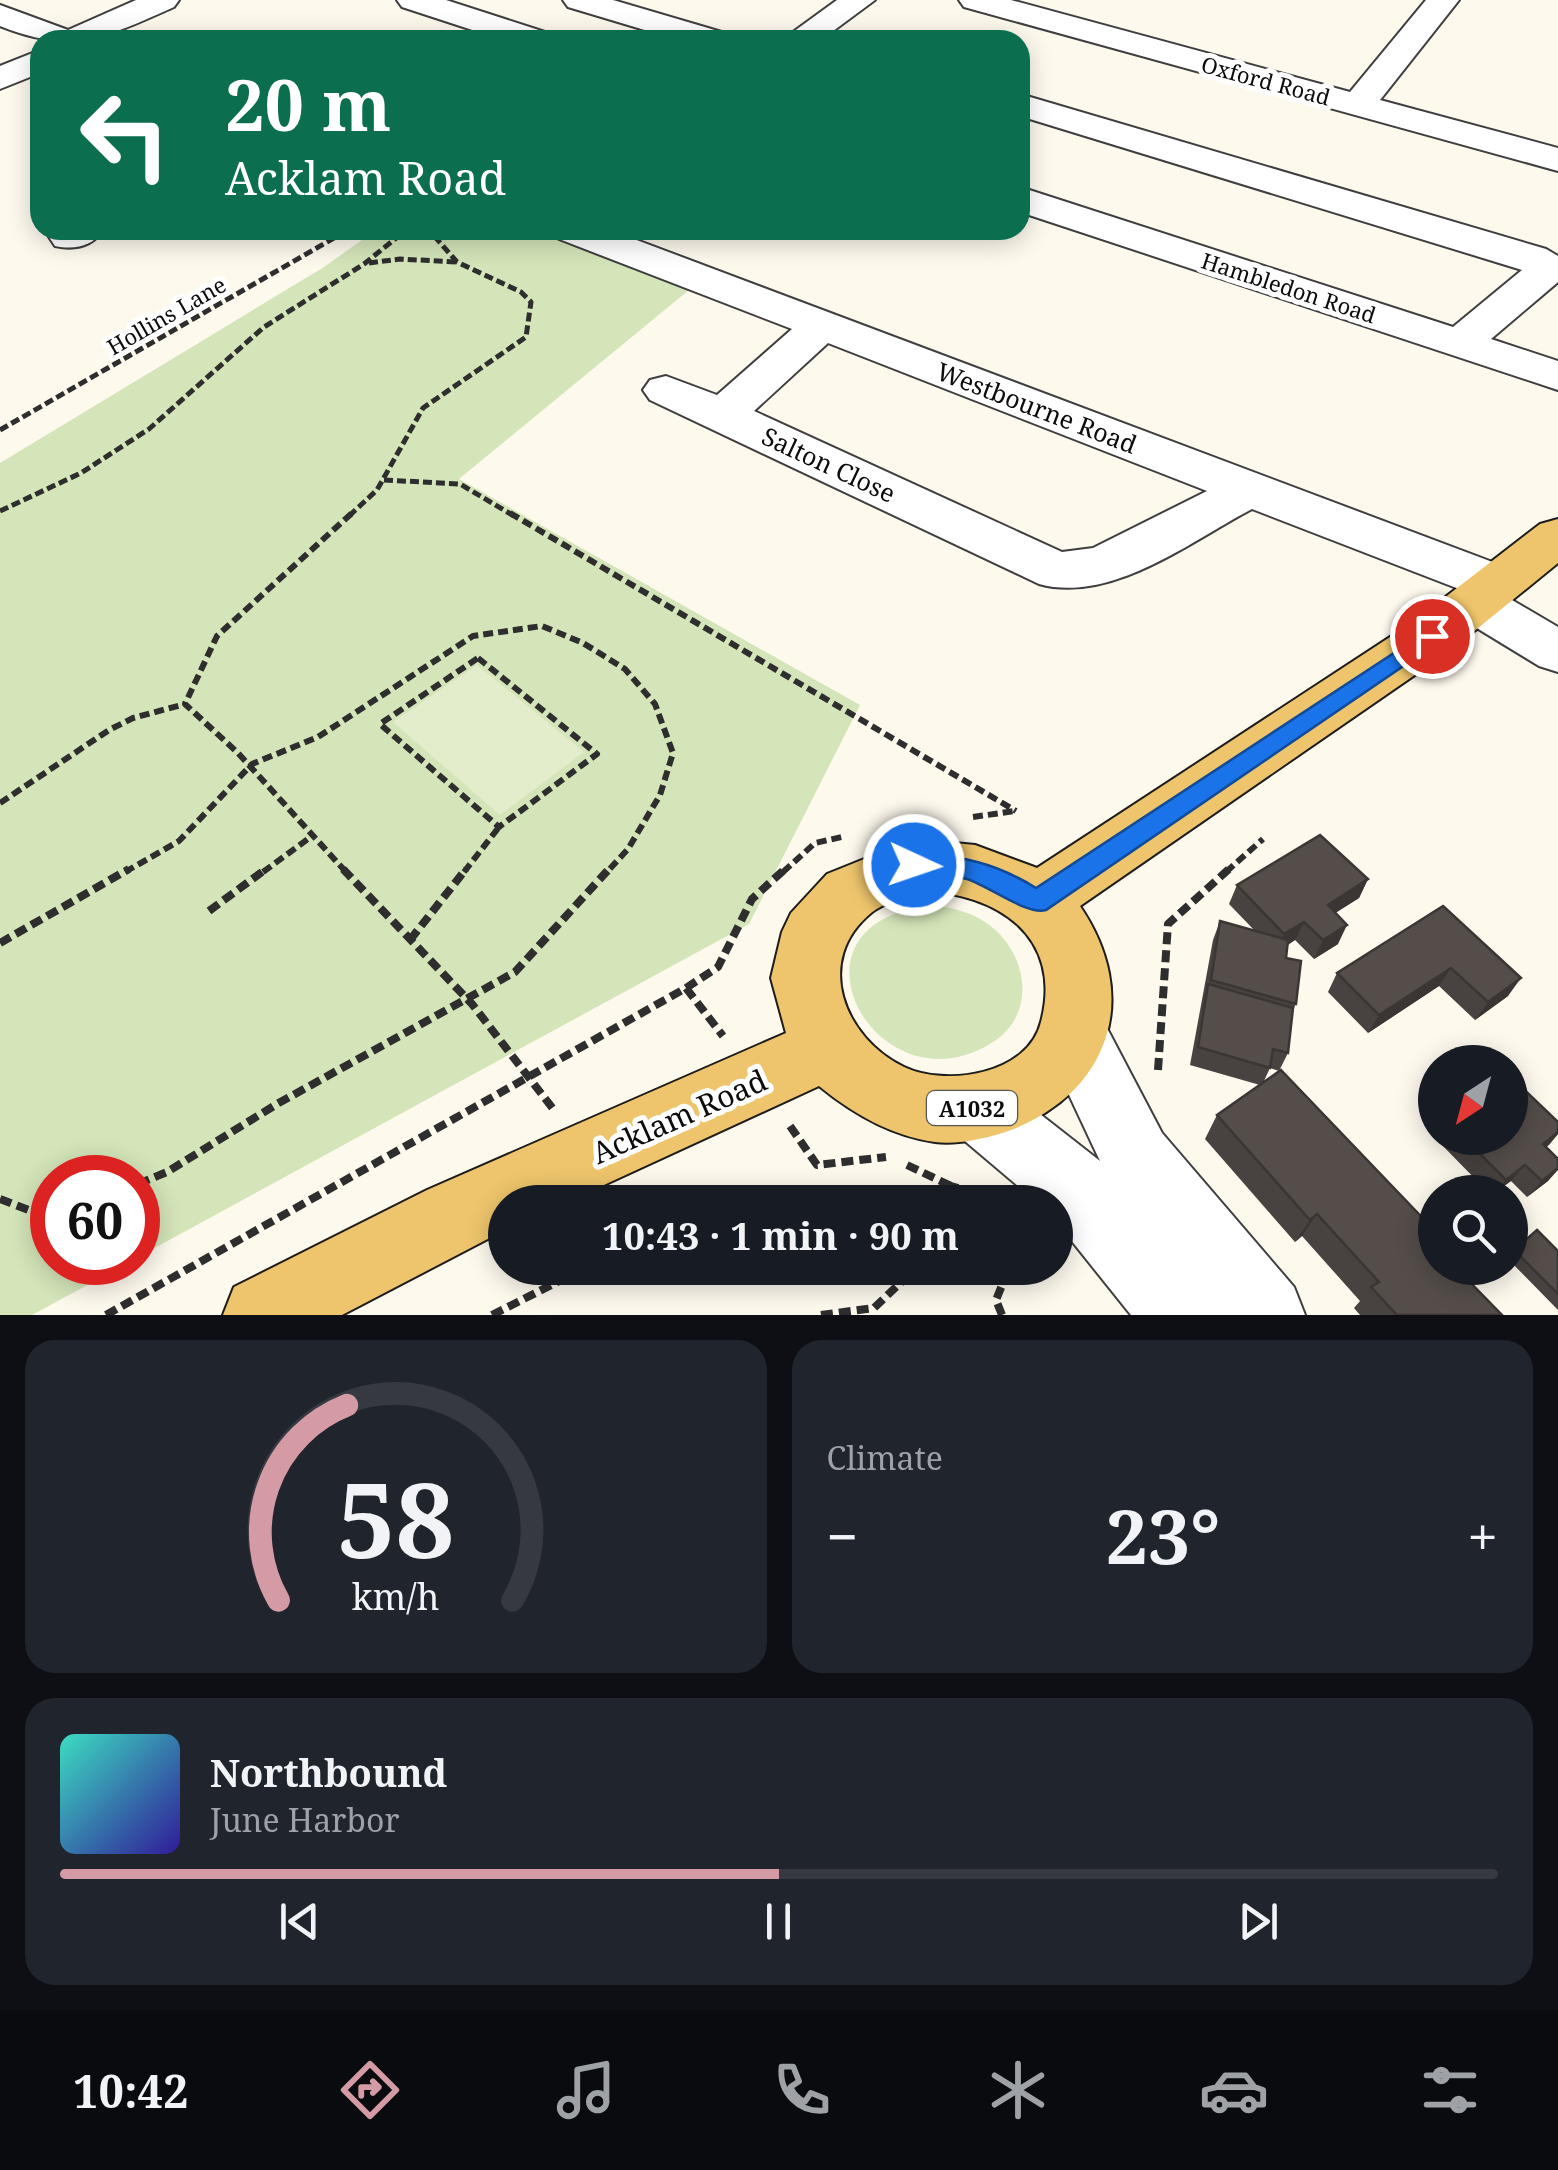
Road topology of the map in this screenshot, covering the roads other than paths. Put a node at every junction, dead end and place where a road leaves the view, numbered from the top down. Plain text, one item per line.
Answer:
1 (163, 0) edge
2 (413, 0) edge
3 (579, 0) edge
4 (859, 0) edge
5 (975, 0) edge
6 (1443, 0) edge
7 (0, 15) edge
8 (38, 30) edge
9 (95, 30) edge
10 (505, 30) edge
11 (679, 30) edge
12 (814, 30) edge
13 (30, 64) edge
14 (0, 78) edge
15 (1358, 105) junction
16 (1030, 109) edge
17 (1558, 160) edge
18 (1030, 202) edge
19 (600, 240) edge
20 (823, 324) junction
21 (1460, 344) junction
22 (1558, 376) edge
23 (666, 390) dead end
24 (723, 414) junction
25 (1250, 489) junction
26 (1558, 536) edge
27 (1488, 594) junction
28 (1558, 652) edge
29 (1036, 902) junction
30 (1075, 1035) junction
31 (826, 1047) junction
32 (978, 1108) junction
33 (262, 1315) edge
34 (1180, 1315) edge
35 (1266, 1315) edge

1 - 9 street
2 - 10 street
3 - 11 street
4 - 12 street
5 - 15 street, Oxford Road
6 - 15 street
7 - 8 street
13 - 14 street
15 - 17 street, Oxford Road
16 - 21 street
18 - 21 street, Hambledon Road
19 - 20 street, Westbourne Road
20 - 24 street, Salton Close
20 - 25 street, Westbourne Road
21 - 22 street, Hambledon Road
23 - 24 street
24 - 25 street, Salton Close
25 - 27 street, Westbourne Road
26 - 27 main road
27 - 28 street, Westbourne Road
27 - 29 main road
29 - 30 main road, A1032
29 - 31 main road, A1032
30 - 32 main road, A1032
30 - 35 street
31 - 32 main road, A1032
31 - 33 main road, Acklam Road
32 - 34 street

